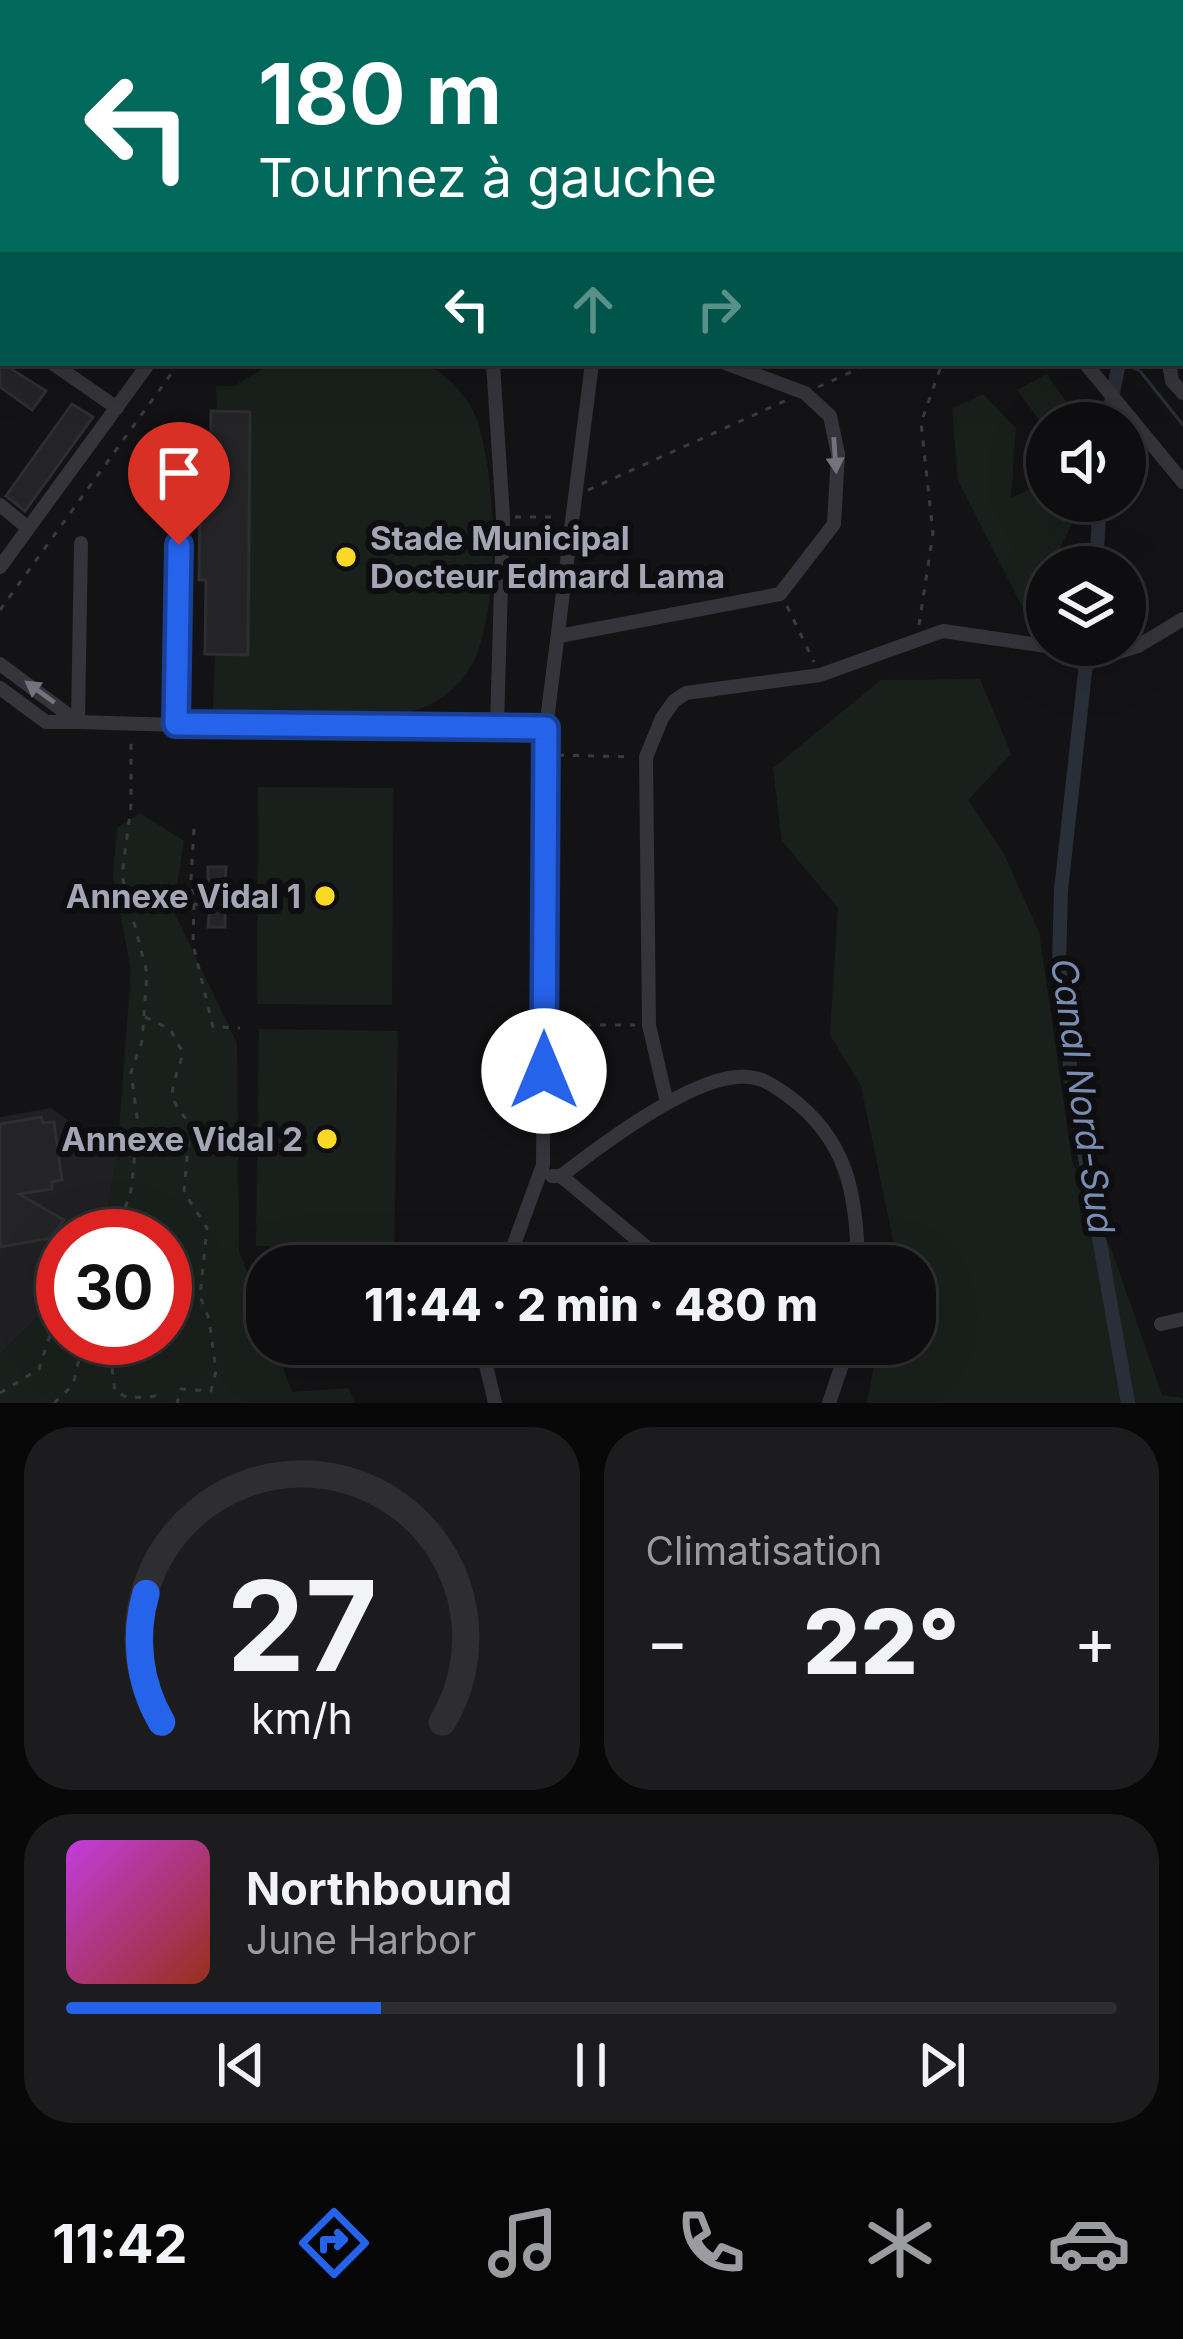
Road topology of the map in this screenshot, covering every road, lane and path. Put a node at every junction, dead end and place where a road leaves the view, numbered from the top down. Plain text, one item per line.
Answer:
1 (147, 366) edge
2 (177, 366) edge
3 (493, 366) edge
4 (592, 366) edge
5 (733, 366) edge
6 (864, 366) edge
7 (940, 366) edge
8 (1088, 366) edge
9 (1170, 366) edge
10 (74, 371) edge
11 (805, 392) junction
12 (1182, 393) edge
13 (117, 408) junction
14 (1183, 482) edge
15 (576, 496) junction
16 (0, 505) edge
17 (502, 517) junction
18 (574, 517) junction
19 (28, 528) junction
20 (81, 543) dead end
21 (179, 545) dead end
22 (0, 567) edge
23 (780, 594) junction
24 (0, 610) edge
25 (1183, 619) edge
26 (559, 635) junction
27 (917, 639) junction
28 (0, 664) edge
29 (820, 675) junction
30 (0, 688) edge
31 (78, 722) junction
32 (131, 724) junction
33 (176, 724) junction
34 (497, 725) junction
35 (546, 728) junction
36 (546, 755) junction
37 (646, 758) junction
38 (194, 829) dead end
39 (194, 904) junction
40 (212, 904) dead end
41 (144, 1016) junction
42 (544, 1024) junction
43 (649, 1025) junction
44 (240, 1028) dead end
45 (667, 1103) junction
46 (541, 1176) junction
47 (561, 1176) junction
48 (125, 1209) edge
49 (514, 1245) edge
50 (644, 1245) edge
51 (858, 1245) edge
52 (1183, 1319) edge
53 (1161, 1324) dead end
54 (41, 1365) edge
55 (78, 1365) edge
56 (112, 1365) edge
57 (486, 1365) edge
58 (842, 1365) edge
59 (0, 1393) edge
60 (54, 1403) edge
61 (159, 1403) edge
62 (177, 1403) edge
63 (495, 1403) edge
64 (829, 1403) edge

1 - 13 street
2 - 24 path
3 - 17 street
4 - 15 street
5 - 11 street
6 - 11 path
7 - 27 path
8 - 14 street
9 - 12 street
10 - 13 street
11 - 15 path
11 -> 23 street
13 - 19 street
15 - 18 street
16 - 19 street
17 - 18 path
17 - 34 street
18 - 26 street
19 - 22 street
20 - 31 street
21 - 33 street
23 - 26 street
23 - 29 path
25 - 27 street
26 - 35 street
27 - 29 street
31 -> 28 street
29 - 37 street
30 - 31 street
31 - 32 street
32 - 33 street
32 - 41 path
33 - 34 street
34 - 35 street
35 - 36 street
36 - 37 path
36 - 42 street
37 - 43 street
38 - 39 path
39 - 40 path
39 - 44 path
41 - 48 path
41 - 62 path
42 - 43 path
42 - 46 street
43 - 45 street
45 - 47 street
45 - 51 street
46 - 47 street
46 - 49 street
47 - 50 street
52 - 53 street
54 - 59 path
55 - 60 path
56 - 61 path
57 - 63 street
58 - 64 street

